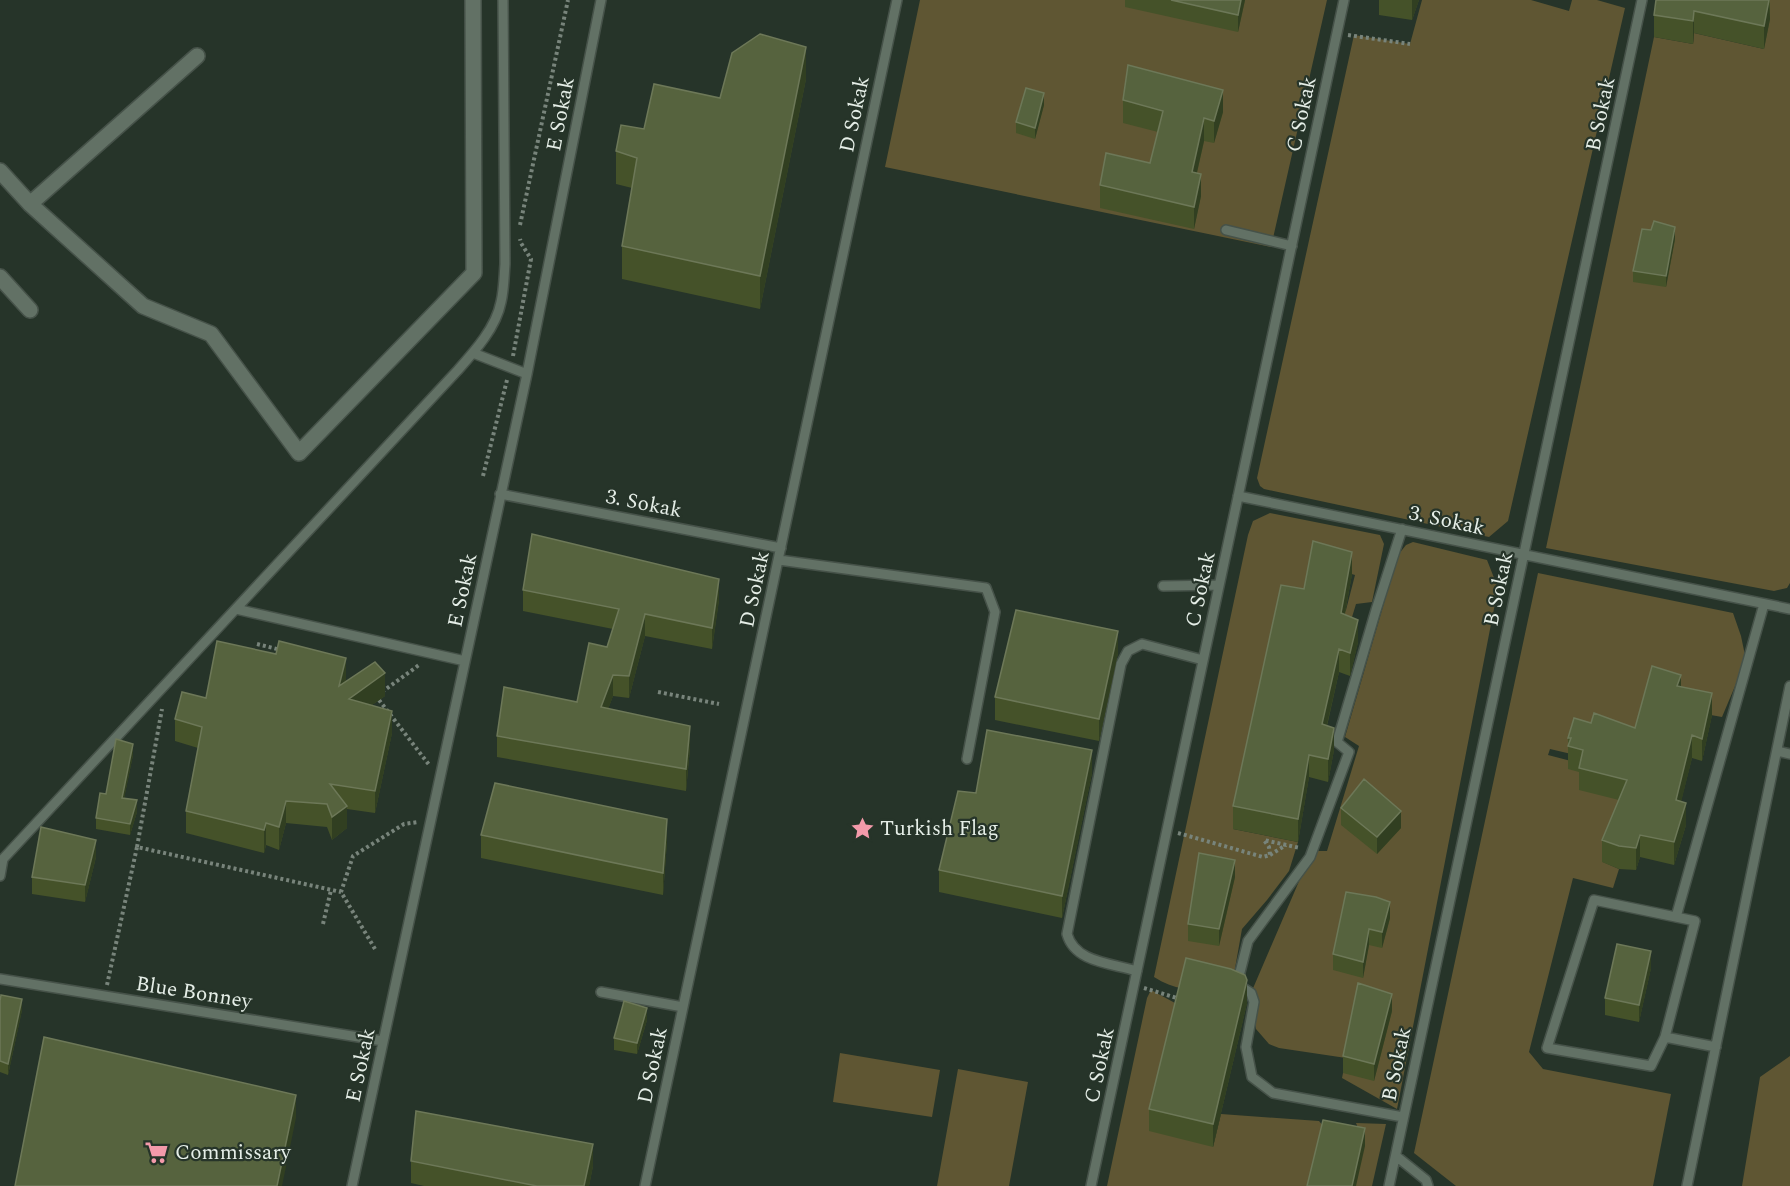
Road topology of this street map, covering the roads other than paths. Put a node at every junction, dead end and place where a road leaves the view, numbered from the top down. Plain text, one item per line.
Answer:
1 (473, 0) edge
2 (503, 0) edge
3 (601, 0) edge
4 (897, 0) edge
5 (1344, 0) edge
6 (1642, 0) edge
7 (197, 56) dead end
8 (0, 171) edge
9 (30, 204) junction
10 (1226, 230) dead end
11 (1292, 246) junction
12 (0, 277) edge
13 (30, 310) dead end
14 (473, 352) junction
15 (526, 374) junction
16 (501, 494) junction
17 (1238, 495) junction
18 (1402, 529) junction
19 (781, 548) junction
20 (1524, 554) junction
21 (778, 560) junction
22 (1219, 585) junction
23 (1163, 586) dead end
24 (1764, 604) junction
25 (236, 609) junction
26 (1790, 609) edge
27 (1203, 660) junction
28 (465, 661) junction
29 (1790, 686) edge
30 (1777, 752) junction
31 (1790, 754) edge
32 (967, 759) dead end
33 (1, 860) edge
34 (0, 876) edge
35 (1676, 917) junction
36 (1137, 971) junction
37 (0, 979) edge
38 (601, 992) dead end
39 (683, 1007) junction
40 (1665, 1037) junction
41 (383, 1041) junction
42 (1716, 1047) junction
43 (1403, 1117) junction
44 (1396, 1156) junction
45 (352, 1186) edge
46 (645, 1186) edge
47 (1091, 1186) edge
48 (1389, 1186) edge
49 (1428, 1186) edge
50 (1687, 1186) edge

1 - 9 street
2 - 14 lane
3 - 15 lane, E Sokak
4 - 19 lane, D Sokak
5 - 11 lane, C Sokak
6 - 20 lane, B Sokak
7 - 9 street
8 - 9 street
10 - 11 lane
11 - 17 lane, C Sokak
12 - 13 street
14 - 15 lane
14 - 25 lane
15 - 16 lane, E Sokak
16 - 19 lane, 3. Sokak
16 - 28 lane, E Sokak
17 - 18 lane, 3. Sokak
17 - 22 lane, C Sokak
18 - 20 lane, 3. Sokak
18 - 43 lane
19 - 21 lane, D Sokak
20 - 24 lane, 3. Sokak
20 - 43 lane, B Sokak
21 - 32 lane
21 - 39 lane, D Sokak
22 - 23 lane
22 - 27 lane, C Sokak
24 - 26 lane, 3. Sokak
24 - 35 lane
25 - 28 lane
25 - 33 lane
27 - 36 lane, C Sokak
27 - 36 lane
28 - 41 lane, E Sokak
29 - 30 lane
30 - 31 lane
30 - 42 lane
33 - 34 lane
35 - 40 lane
35 - 40 lane
36 - 47 lane, C Sokak
37 - 41 lane, Blue Bonney
38 - 39 lane
39 - 46 lane, D Sokak
40 - 42 lane
41 - 45 lane, E Sokak
42 - 50 lane
43 - 44 lane, B Sokak
44 - 48 lane, B Sokak
44 - 49 lane

